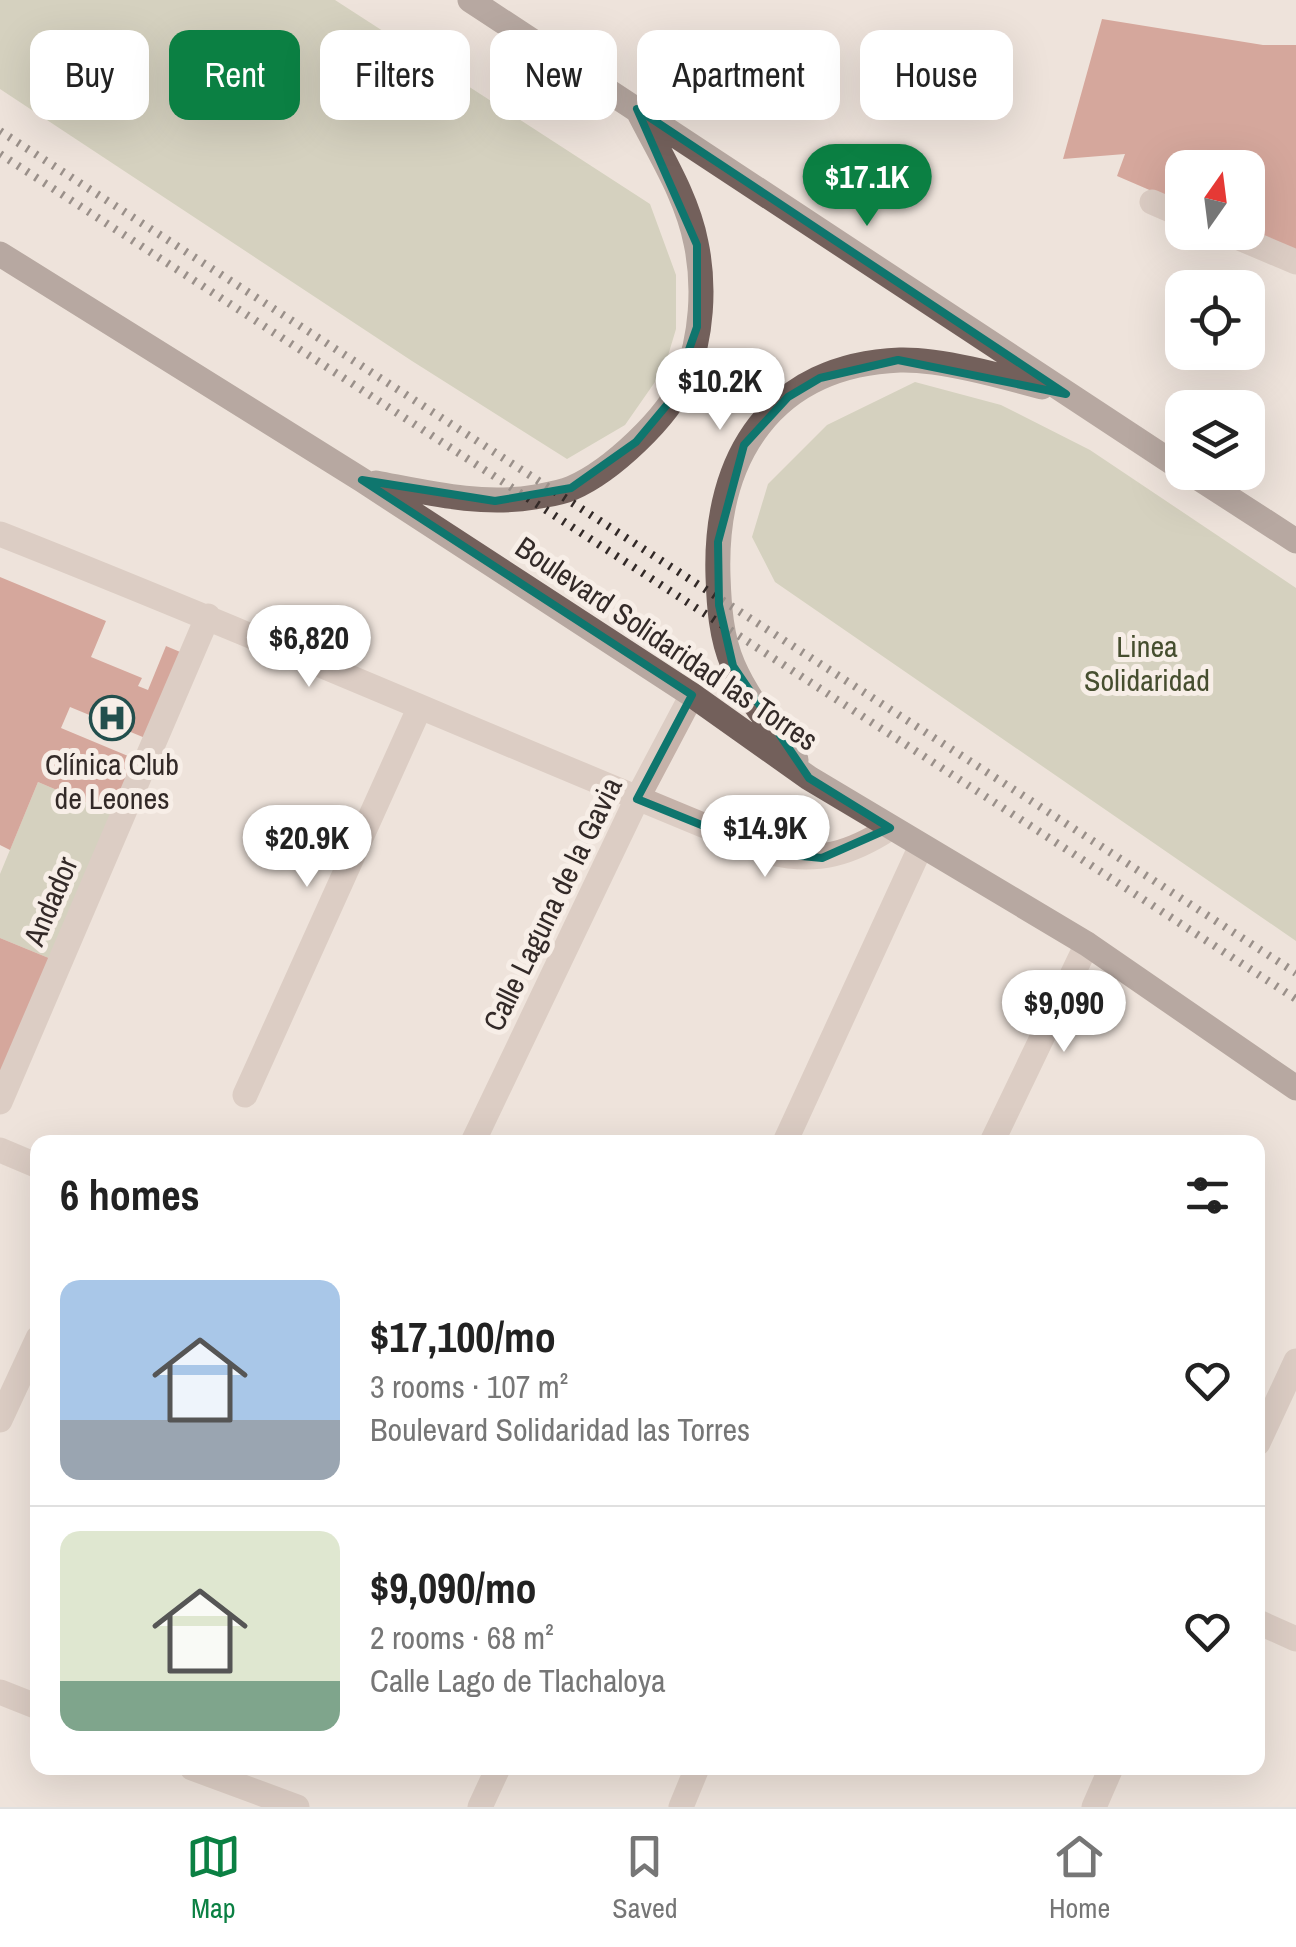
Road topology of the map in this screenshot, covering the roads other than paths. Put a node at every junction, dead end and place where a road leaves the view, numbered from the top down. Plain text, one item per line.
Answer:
1 (470, 0) edge
2 (637, 108) edge
3 (643, 120) edge
4 (655, 120) edge
5 (1152, 202) dead end
6 (1165, 207) edge
7 (1265, 249) edge
8 (0, 254) edge
9 (1296, 262) edge
10 (1066, 394) junction
11 (1165, 458) edge
12 (362, 480) junction
13 (1216, 490) edge
14 (0, 534) edge
15 (1296, 541) edge
16 (208, 616) junction
17 (692, 695) junction
18 (419, 708) junction
19 (809, 778) junction
20 (637, 799) junction
21 (890, 828) junction
22 (921, 846) junction
23 (1087, 944) junction
24 (1296, 1088) edge
25 (244, 1095) dead end
26 (0, 1102) edge
27 (476, 1135) edge
28 (788, 1135) edge
29 (995, 1135) edge
30 (0, 1150) edge
31 (30, 1163) edge
32 (30, 1355) edge
33 (1296, 1361) edge
34 (0, 1420) edge
35 (1265, 1428) edge
36 (1265, 1625) edge
37 (1296, 1639) edge
38 (0, 1692) edge
39 (30, 1704) edge
40 (203, 1775) edge
41 (495, 1775) edge
42 (694, 1775) edge
43 (1108, 1775) edge
44 (236, 1797) edge
45 (297, 1807) edge
46 (480, 1807) edge
47 (681, 1807) edge
48 (1094, 1807) edge

1 - 2 main road
3 - 12 main road
4 - 10 main road
5 - 6 street
7 - 9 street
8 - 12 main road, Boulevard Solidaridad las Torres
10 - 11 main road
10 - 19 main road
12 - 17 main road, Boulevard Solidaridad las Torres
13 - 15 main road
14 - 16 street
16 - 18 street
16 - 26 street, Andador
17 - 19 main road, Boulevard Solidaridad las Torres
17 - 20 street, Calle Laguna de la Gavia
18 - 20 street
18 - 25 street
19 - 21 main road, Boulevard Solidaridad las Torres
20 - 21 street
20 - 27 street, Calle Laguna de la Gavia
21 - 22 main road, Boulevard Solidaridad las Torres
22 - 23 main road, Boulevard Solidaridad las Torres
22 - 28 street
23 - 24 main road, Boulevard Solidaridad las Torres
23 - 29 street
30 - 31 street
32 - 34 street
33 - 35 street
36 - 37 street
38 - 39 street
40 - 44 street
41 - 46 street
42 - 47 street
43 - 48 street
44 - 45 street

